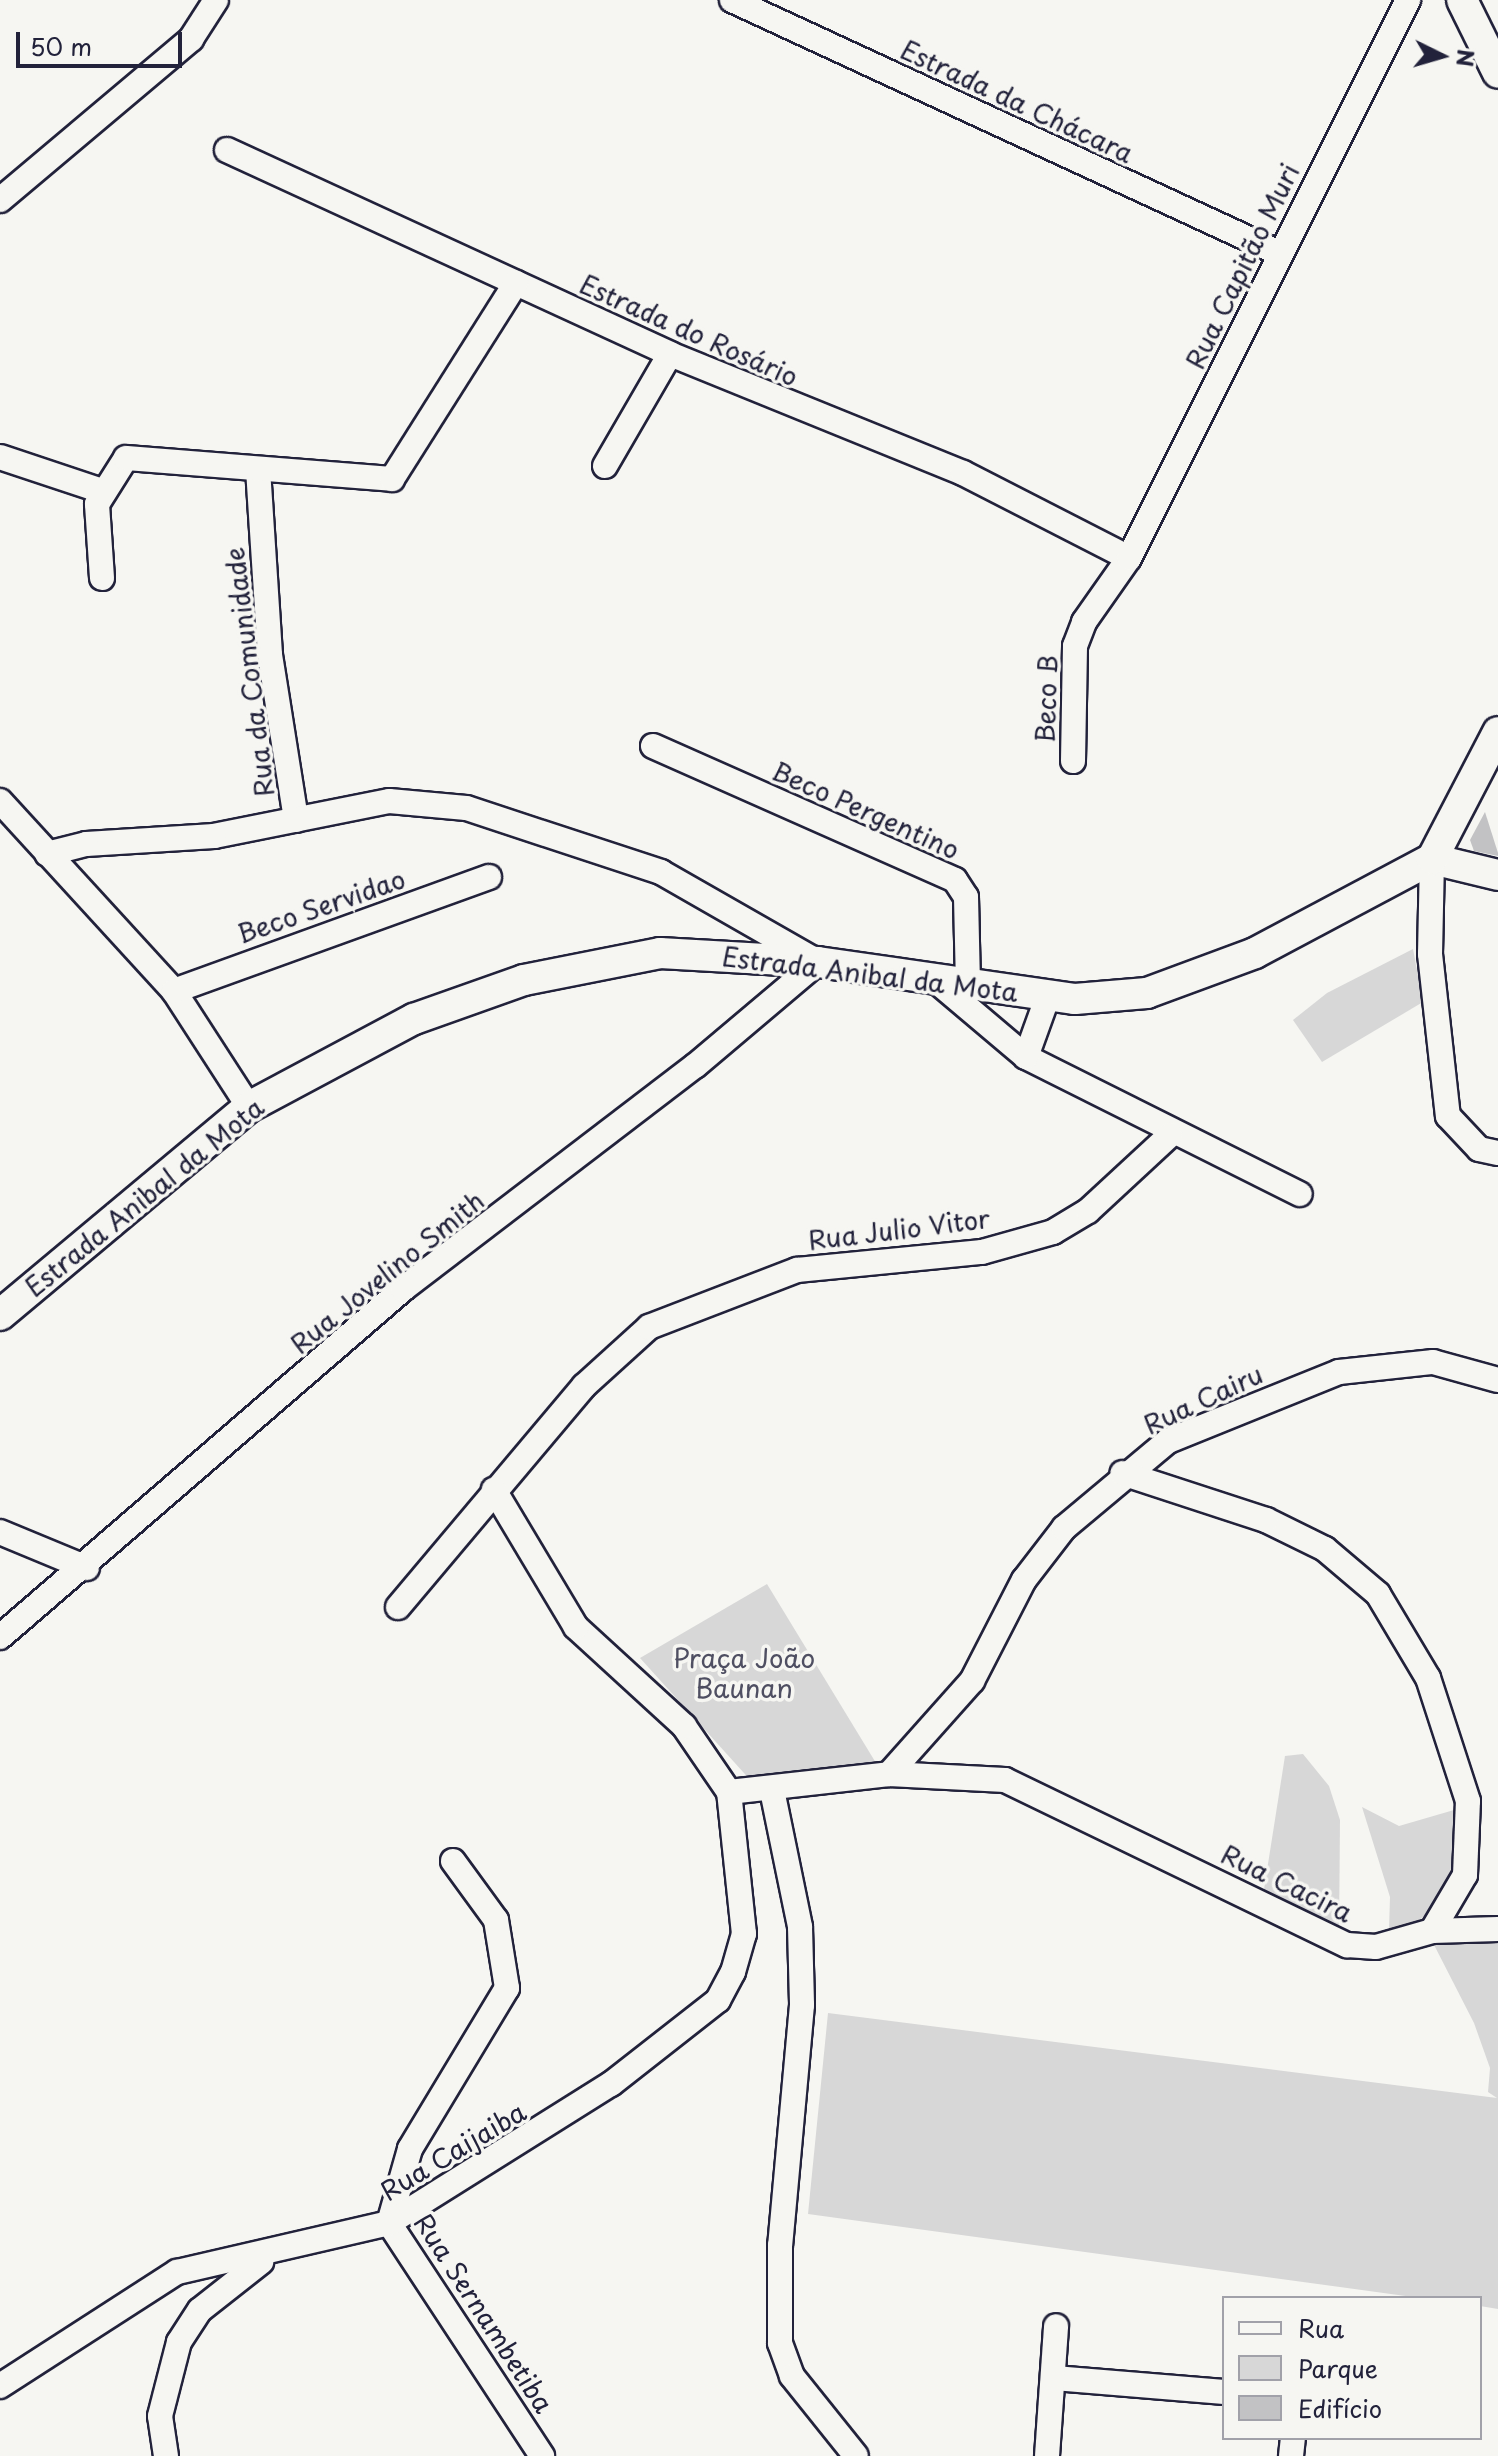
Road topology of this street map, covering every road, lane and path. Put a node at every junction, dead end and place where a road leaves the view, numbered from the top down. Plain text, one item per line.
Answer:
1 (216, 0) edge
2 (732, 0) edge
3 (1408, 0) edge
4 (1462, 0) edge
5 (1498, 73) edge
6 (227, 150) dead end
7 (0, 200) edge
8 (1279, 253) junction
9 (516, 283) junction
10 (670, 354) junction
11 (0, 457) edge
12 (605, 466) dead end
13 (258, 469) junction
14 (102, 491) junction
15 (1129, 558) junction
16 (102, 578) dead end
17 (1498, 732) edge
18 (653, 746) dead end
19 (1073, 761) dead end
20 (0, 801) edge
21 (296, 820) junction
22 (47, 854) junction
23 (1432, 859) junction
24 (1498, 875) edge
25 (489, 877) dead end
26 (818, 962) junction
27 (935, 980) junction
28 (968, 986) junction
29 (174, 991) junction
30 (1048, 996) junction
31 (1026, 1057) junction
32 (249, 1107) junction
33 (1170, 1135) junction
34 (1498, 1153) edge
35 (1300, 1194) dead end
36 (0, 1315) edge
37 (1498, 1380) edge
38 (1122, 1473) junction
39 (494, 1490) junction
40 (0, 1532) edge
41 (87, 1568) junction
42 (398, 1607) dead end
43 (0, 1637) edge
44 (889, 1774) junction
45 (772, 1790) junction
46 (729, 1792) junction
47 (453, 1861) dead end
48 (1498, 1929) edge
49 (1432, 1931) junction
50 (389, 2223) junction
51 (274, 2254) junction
52 (1056, 2326) dead end
53 (1054, 2378) junction
54 (0, 2386) edge
55 (1222, 2392) edge
56 (166, 2456) edge
57 (542, 2456) edge
58 (856, 2456) edge
59 (1047, 2456) edge

1 - 7 street
2 - 8 street, Estrada da Chácara
3 - 8 street, Rua Capitão Muri
4 - 5 street
6 - 9 street, Estrada do Rosário
8 - 15 street, Rua Capitão Muri
9 - 10 street, Estrada do Rosário
9 - 13 street
10 - 12 street
10 - 15 street, Estrada do Rosário
11 - 14 street
13 - 14 street
13 - 21 street, Rua da Comunidade
14 - 16 street
15 - 19 street, Beco B
17 - 23 street
18 - 28 street, Beco Pergentino
20 - 22 street
21 - 22 street
21 - 26 street
22 - 29 street
23 - 24 street
23 - 30 street, Estrada Anibal da Mota
23 - 34 street
25 - 29 street, Beco Servidao
26 - 27 street, Estrada Anibal da Mota
26 - 32 street, Estrada Anibal da Mota
26 - 41 street, Rua Jovelino Smith
27 - 28 street, Estrada Anibal da Mota
27 - 31 street
28 - 30 street, Estrada Anibal da Mota
29 - 32 street
30 - 31 street
31 - 33 street
32 - 36 street, Estrada Anibal da Mota
33 - 35 street
33 - 39 street, Rua Julio Vitor
37 - 38 street, Rua Cairu
38 - 44 street, Rua Cairu
38 - 49 street
39 - 42 street, Rua Julio Vitor
39 - 46 street
40 - 41 street
41 - 43 street, Rua Jovelino Smith
44 - 45 street, Rua Cacira
44 - 49 street, Rua Cacira
45 - 46 street, Rua Cacira
45 - 58 street
46 - 50 street, Rua Caijaiba
47 - 50 street, Rua Sernambetiba
48 - 49 street, Rua Cacira
50 - 51 street, Rua Caijaiba
50 - 57 street, Rua Sernambetiba
51 - 54 street, Rua Caijaiba
51 - 56 street
52 - 53 street
53 - 55 street
53 - 59 street

